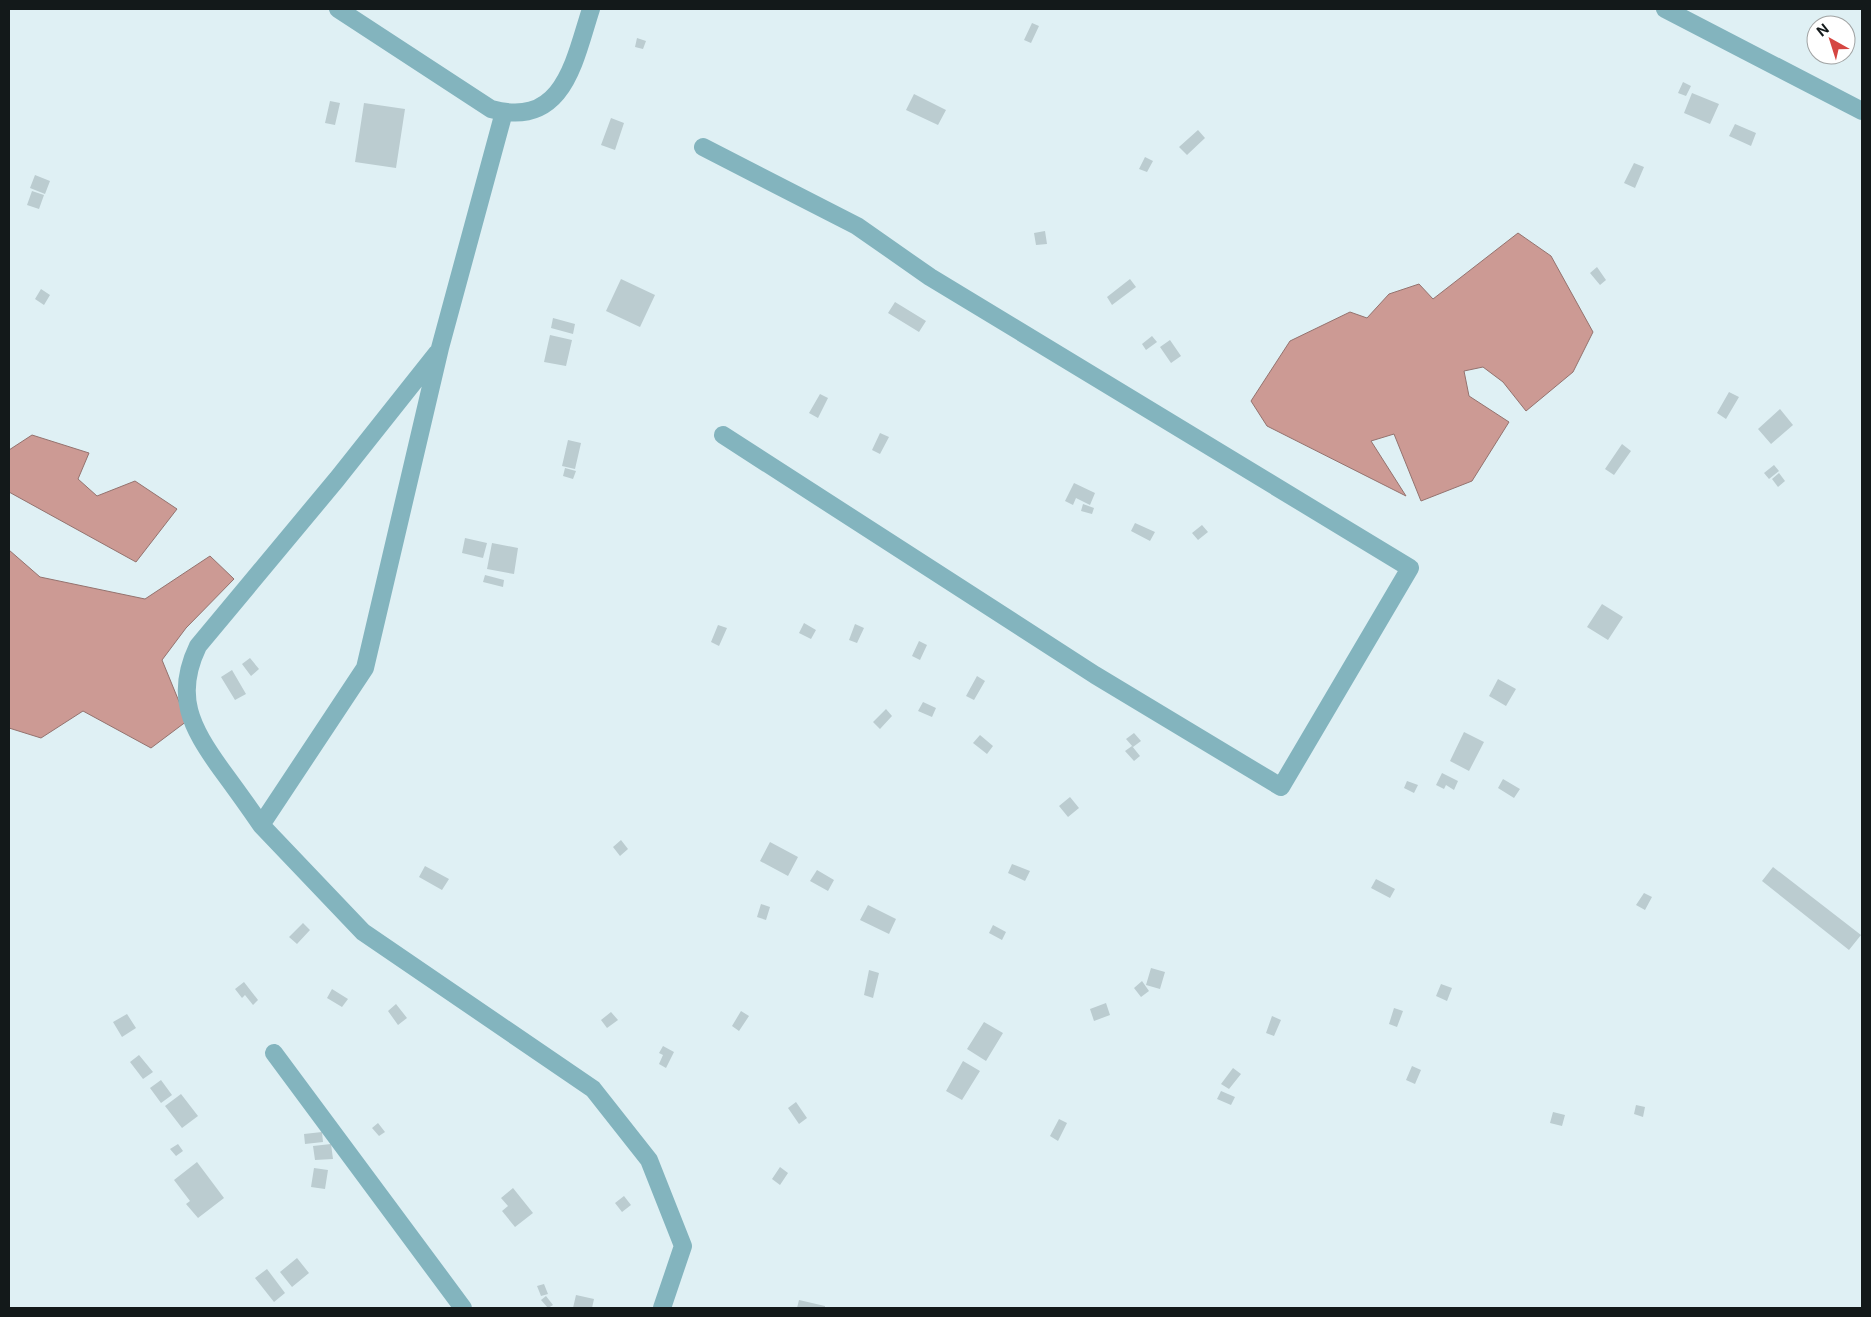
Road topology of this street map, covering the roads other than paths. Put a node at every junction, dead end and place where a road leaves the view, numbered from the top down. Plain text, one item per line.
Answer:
1 (338, 9) edge
2 (591, 9) edge
3 (1665, 9) edge
4 (1862, 111) edge
5 (504, 112) junction
6 (703, 147) dead end
7 (440, 348) junction
8 (723, 435) dead end
9 (262, 825) junction
10 (274, 1053) dead end
11 (463, 1308) edge
12 (662, 1308) edge

1 - 5 street
2 - 5 street
3 - 4 street
5 - 7 street
6 - 8 street
7 - 9 street
7 - 9 street
9 - 12 street
10 - 11 street

